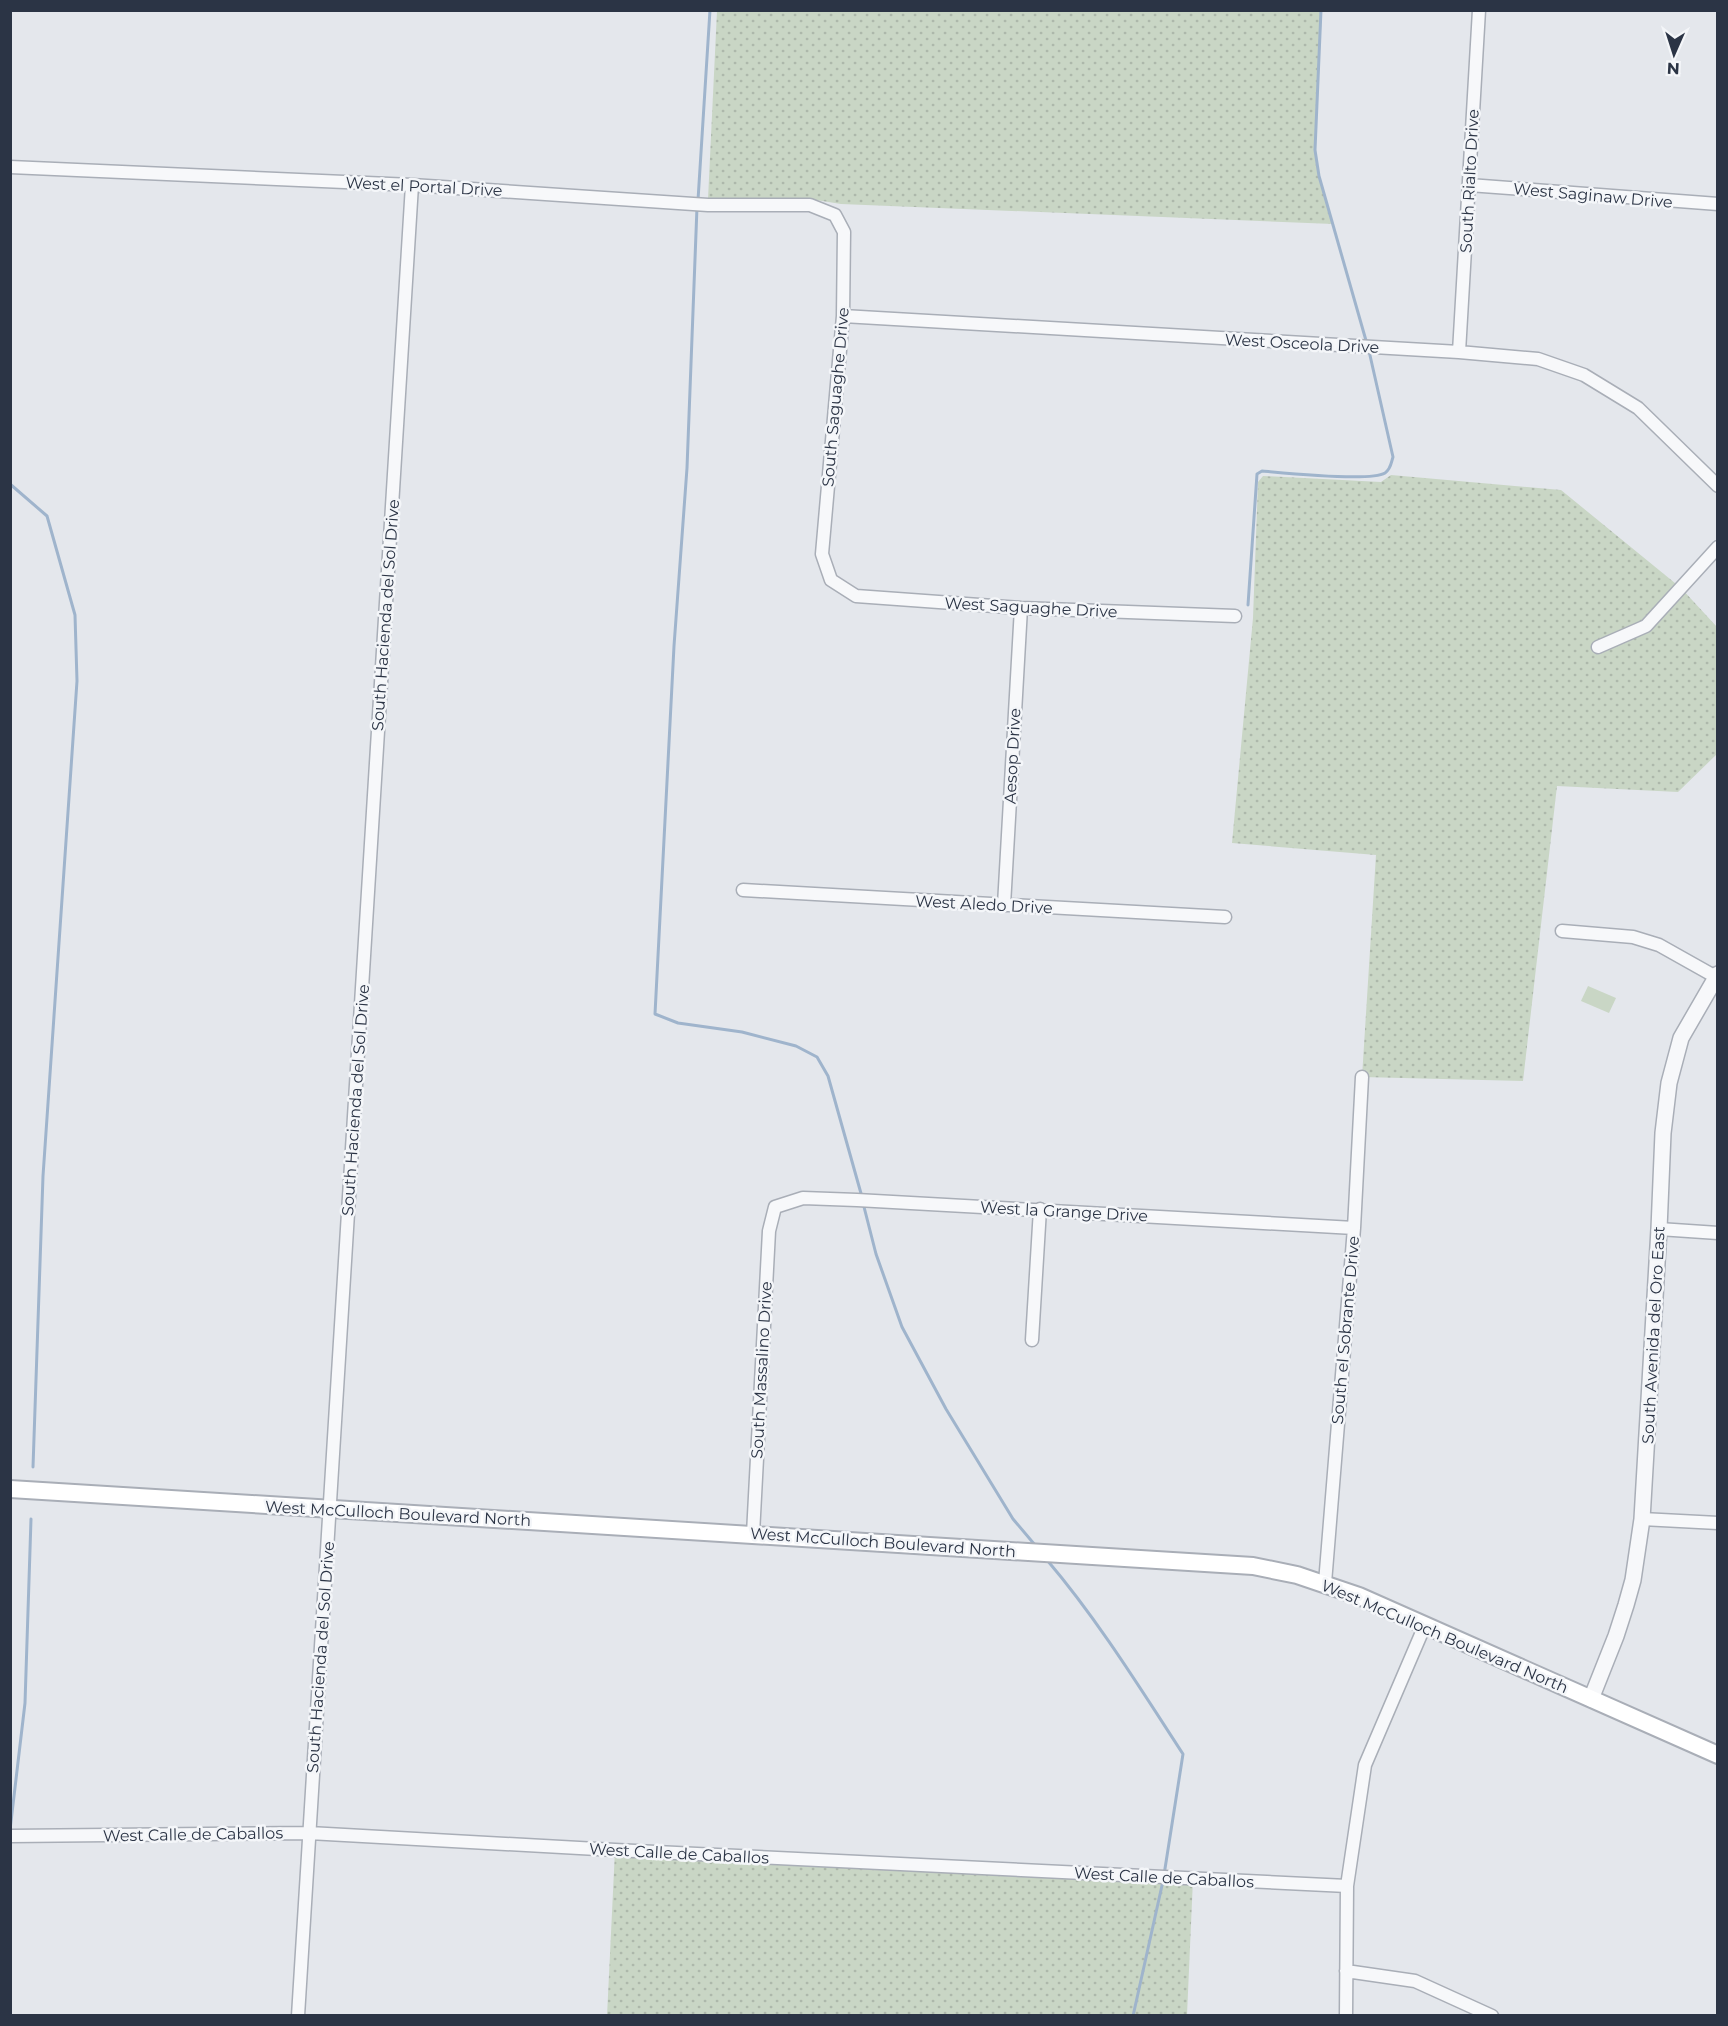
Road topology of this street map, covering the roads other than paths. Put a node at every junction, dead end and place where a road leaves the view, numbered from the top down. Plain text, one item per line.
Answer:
1 (1479, 10) edge
2 (10, 166) edge
3 (412, 185) junction
4 (1469, 185) junction
5 (1718, 204) edge
6 (835, 215) joint
7 (843, 316) junction
8 (1459, 352) junction
9 (1718, 486) edge
10 (1718, 547) edge
11 (831, 580) joint
12 (1021, 608) junction
13 (1235, 616) dead end
14 (1598, 647) dead end
15 (743, 890) dead end
16 (1004, 904) junction
17 (1225, 917) dead end
18 (1562, 931) dead end
19 (1717, 976) edge
20 (1362, 1077) dead end
21 (775, 1207) joint
22 (1040, 1209) junction
23 (1354, 1228) junction
24 (1659, 1229) junction
25 (1718, 1233) edge
26 (1032, 1340) dead end
27 (10, 1489) edge
28 (329, 1509) junction
29 (1642, 1519) junction
30 (1718, 1523) edge
31 (753, 1534) junction
32 (1325, 1583) junction
33 (1425, 1625) junction
34 (1591, 1699) junction
35 (1718, 1755) edge
36 (309, 1833) junction
37 (10, 1836) edge
38 (1347, 1886) junction
39 (1346, 1971) junction
40 (298, 2016) edge
41 (1346, 2016) edge
42 (1492, 2016) edge

1 - 4 street, South Rialto Drive
2 - 3 street, West el Portal Drive
3 - 6 street, West el Portal Drive
3 - 28 street, South Hacienda del Sol Drive
4 - 5 street, West Saginaw Drive
4 - 8 street, South Rialto Drive
6 - 7 street, South Saguaghe Drive
7 - 8 street, West Osceola Drive
7 - 11 street, South Saguaghe Drive
8 - 9 street, West Osceola Drive
10 - 14 street
11 - 12 street, West Saguaghe Drive
12 - 13 street, West Saguaghe Drive
12 - 16 street, Aesop Drive
15 - 16 street, West Aledo Drive
16 - 17 street, West Aledo Drive
18 - 19 street
19 - 24 street, South Avenida del Oro East
20 - 23 street, South el Sobrante Drive
21 - 22 street, West la Grange Drive
21 - 31 street, South Massalino Drive
22 - 23 street, West la Grange Drive
22 - 26 street
23 - 32 street, South el Sobrante Drive
24 - 25 street
24 - 29 street, South Avenida del Oro East
27 - 28 main road, West McCulloch Boulevard North
28 - 31 main road, West McCulloch Boulevard North
28 - 36 street, South Hacienda del Sol Drive
29 - 30 street
29 - 34 street, South Avenida del Oro East
31 - 32 main road, West McCulloch Boulevard North
32 - 33 main road, West McCulloch Boulevard North
33 - 34 main road, West McCulloch Boulevard North
33 - 38 street
34 - 35 main road, West McCulloch Boulevard North
36 - 37 street, West Calle de Caballos
36 - 38 street, West Calle de Caballos
36 - 40 street, South Hacienda del Sol Drive
38 - 39 street
39 - 41 street
39 - 42 street

